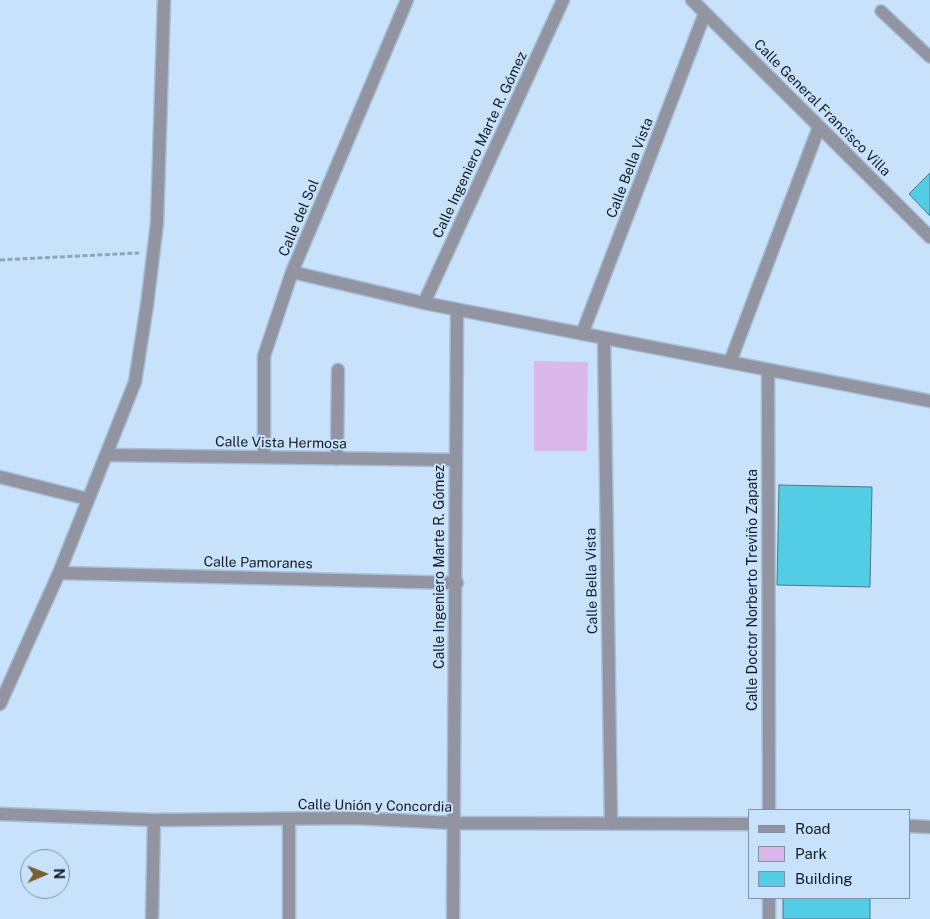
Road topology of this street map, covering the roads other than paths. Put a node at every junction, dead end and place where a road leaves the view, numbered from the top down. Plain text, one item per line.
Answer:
1 (164, 0) edge
2 (407, 0) edge
3 (563, 0) edge
4 (692, 0) edge
5 (881, 11) dead end
6 (706, 13) junction
7 (930, 57) edge
8 (819, 126) junction
9 (930, 237) edge
10 (292, 272) junction
11 (424, 303) junction
12 (457, 310) junction
13 (582, 334) junction
14 (604, 338) junction
15 (730, 362) junction
16 (338, 370) dead end
17 (768, 370) junction
18 (930, 401) edge
19 (107, 454) junction
20 (264, 457) junction
21 (337, 459) junction
22 (454, 460) junction
23 (0, 477) edge
24 (88, 499) junction
25 (59, 573) junction
26 (457, 583) junction
27 (0, 704) edge
28 (769, 809) edge
29 (0, 814) edge
30 (154, 820) junction
31 (289, 820) junction
32 (453, 823) junction
33 (611, 824) junction
34 (748, 824) edge
35 (910, 826) edge
36 (930, 827) edge
37 (768, 899) edge
38 (152, 919) edge
39 (289, 919) edge
40 (453, 919) edge
41 (768, 919) edge

1 - 19 street
2 - 10 street, Calle del Sol
3 - 11 street, Calle Ingeniero Marte R. Gómez
4 - 6 street, Calle General Francisco Villa
5 - 7 lane
6 - 8 street, Calle General Francisco Villa
6 - 13 street, Calle Bella Vista
8 - 9 street, Calle General Francisco Villa
8 - 15 street
10 - 11 street
10 - 20 street, Calle del Sol
11 - 12 street
12 - 13 street
12 - 22 street, Calle Ingeniero Marte R. Gómez
13 - 14 street
14 - 15 street
14 - 33 street, Calle Bella Vista
15 - 17 street
16 - 21 street
17 - 18 street
17 - 28 street, Calle Doctor Norberto Treviño Zapata
19 - 20 street, Calle Vista Hermosa
19 - 24 street
20 - 21 street, Calle Vista Hermosa
21 - 22 street, Calle Vista Hermosa
22 - 26 street, Calle Ingeniero Marte R. Gómez
23 - 24 street
24 - 25 street
25 - 26 street, Calle Pamoranes
25 - 27 street
26 - 32 street, Calle Ingeniero Marte R. Gómez
29 - 30 street, Calle Unión y Concordia
30 - 31 street, Calle Unión y Concordia
30 - 38 street
31 - 32 street, Calle Unión y Concordia
31 - 39 street
32 - 33 street, Calle Unión y Concordia
32 - 40 street, Calle Ingeniero Marte R. Gómez
33 - 34 street, Calle Unión y Concordia
35 - 36 street
37 - 41 street

